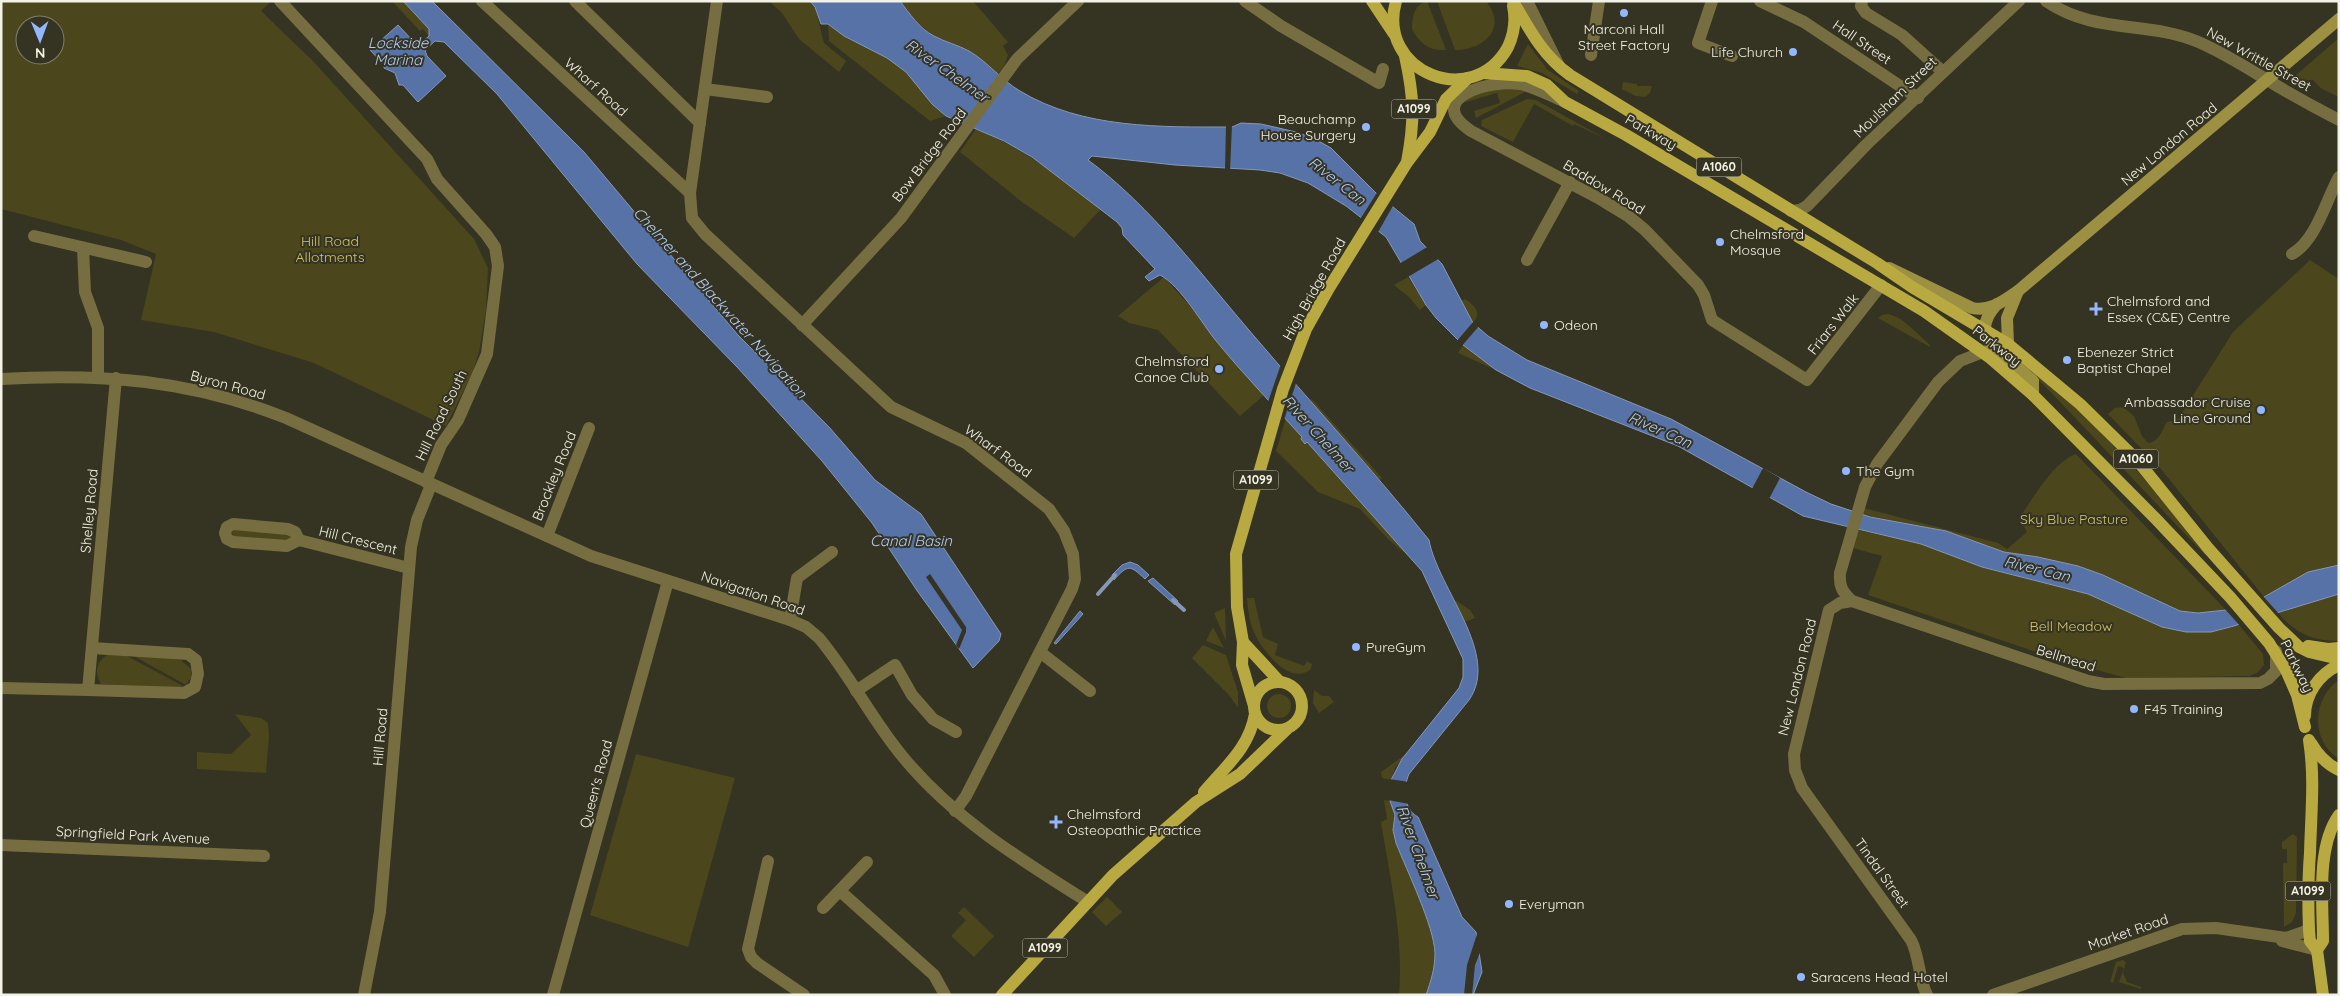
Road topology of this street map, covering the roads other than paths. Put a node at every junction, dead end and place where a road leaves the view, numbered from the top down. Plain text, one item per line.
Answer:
1 (280, 1) edge
2 (482, 1) edge
3 (575, 1) edge
4 (717, 1) edge
5 (1078, 1) edge
6 (1245, 1) edge
7 (1372, 1) edge
8 (1396, 1) edge
9 (1512, 1) edge
10 (1527, 1) edge
11 (1599, 1) edge
12 (1712, 1) edge
13 (1760, 1) edge
14 (1862, 1) edge
15 (2018, 1) edge
16 (2046, 1) edge
17 (2339, 19) edge
18 (1396, 38) junction
19 (1404, 54) junction
20 (1591, 55) dead end
21 (1732, 56) dead end
22 (1383, 69) dead end
23 (1562, 70) junction
24 (1483, 72) junction
25 (1943, 72) junction
26 (1468, 78) junction
27 (2268, 80) junction
28 (705, 89) junction
29 (767, 97) dead end
30 (1918, 98) junction
31 (1456, 101) joint
32 (1565, 102) junction
33 (2339, 120) edge
34 (700, 123) junction
35 (1406, 164) junction
36 (2339, 176) edge
37 (1570, 182) junction
38 (690, 193) junction
39 (1791, 211) junction
40 (34, 236) dead end
41 (83, 248) junction
42 (2292, 254) dead end
43 (1527, 260) dead end
44 (146, 262) dead end
45 (1877, 263) junction
46 (1881, 286) junction
47 (2018, 291) junction
48 (1997, 304) junction
49 (2007, 318) joint
50 (802, 325) junction
51 (1985, 328) junction
52 (2008, 344) junction
53 (1983, 352) junction
54 (98, 377) junction
55 (116, 378) junction
56 (1, 379) edge
57 (1807, 380) joint
58 (2033, 395) junction
59 (589, 428) dead end
60 (428, 483) junction
61 (547, 536) junction
62 (299, 540) junction
63 (832, 552) dead end
64 (409, 568) junction
65 (668, 580) junction
66 (1852, 601) junction
67 (790, 620) junction
68 (2289, 638) junction
69 (1242, 639) junction
70 (92, 648) junction
71 (2339, 648) edge
72 (2276, 651) junction
73 (1040, 652) junction
74 (2339, 659) edge
75 (2339, 664) edge
76 (1278, 682) junction
77 (1, 688) edge
78 (88, 690) junction
79 (856, 691) junction
80 (1090, 691) dead end
81 (1254, 710) junction
82 (2306, 727) junction
83 (1286, 730) junction
84 (956, 732) dead end
85 (2309, 740) junction
86 (2339, 770) edge
87 (1796, 776) joint
88 (1196, 802) junction
89 (955, 812) junction
90 (2339, 815) edge
91 (1, 845) edge
92 (264, 856) dead end
93 (768, 861) dead end
94 (866, 862) dead end
95 (840, 891) junction
96 (1088, 902) junction
97 (823, 908) dead end
98 (2309, 930) junction
99 (2278, 938) junction
100 (2317, 950) junction
101 (364, 995) edge
102 (553, 995) edge
103 (804, 995) edge
104 (945, 995) edge
105 (1002, 995) edge
106 (1927, 995) edge
107 (1993, 995) edge
108 (2323, 995) edge

1 - 60 street, Hill Road South
2 - 38 street, Wharf Road
3 - 34 street
4 - 28 street, Wharf Road
5 - 50 street, Bow Bridge Road
6 - 22 street
7 - 18 main road, A1060
8 - 18 main road, A1060
9 - 23 main road, Parkway / A1060
9 - 24 main road, A1060
10 - 23 street
11 - 20 street
12 - 21 street
13 - 30 street, Hall Street
14 - 25 street
15 - 25 street, Moulsham Street
16 - 27 street, New Writtle Street
17 - 27 main road, New London Road
18 - 19 main road, A1060
19 - 26 main road, A1060
19 - 35 main road, High Bridge Road / A1099
23 - 39 main road, Parkway / A1060
24 - 26 main road, A1060
24 - 32 main road, Parkway / A1060
25 - 30 street, Moulsham Street
26 - 35 main road, High Bridge Road / A1099
27 - 33 street, New Writtle Street
27 - 47 main road, New London Road
28 - 29 street
28 - 34 street, Wharf Road
30 - 39 street, Moulsham Street
31 - 32 street, Parkway
31 - 37 street, Baddow Road
32 - 46 main road, Parkway / A1060
34 - 38 street, Wharf Road
35 - 69 main road, High Bridge Road / A1099
36 - 42 street
37 - 43 street
37 - 57 street, Baddow Road
38 - 50 street, Wharf Road
39 - 45 main road, Parkway / A1060
40 - 41 street
41 - 44 street
41 - 54 street
45 - 48 main road, Parkway
45 - 51 main road, Parkway / A1060
46 - 53 main road, Parkway / A1060
46 - 57 street, Friars Walk
47 - 48 main road, New London Road
47 - 49 main road, New London Road
48 - 51 main road
49 - 52 main road, Parkway
50 - 73 street, Wharf Road
51 - 52 main road, Parkway / A1060
51 - 58 main road, A1060
52 - 68 main road, Parkway / A1060
53 - 58 main road, Parkway / A1060
53 - 66 street
54 - 55 street, Byron Road
54 - 56 street, Byron Road
55 - 60 street, Byron Road
55 - 70 street, Shelley Road
58 - 72 main road, Parkway / A1060
59 - 61 street, Brockley Road
60 - 61 street, Navigation Road
60 - 64 street, Hill Road
61 - 65 street, Navigation Road
62 - 62 street, Hill Crescent
62 - 64 street, Hill Crescent
63 - 67 street
64 - 101 street, Hill Road
65 - 67 street, Navigation Road
65 - 102 street, Queen's Road
66 - 72 street, Bellmead
66 - 87 street, New London Road
67 - 79 street, Navigation Road
68 - 71 main road, A1060
68 - 74 main road, Parkway / A1060
69 - 76 main road, A1099
69 - 81 main road, High Bridge Road / A1099
70 - 78 street, Shelley Road
70 - 78 street
72 - 82 main road, Parkway / A1060
73 - 80 street
73 - 89 street, Wharf Road
75 - 82 main road, A1060
76 - 81 main road, A1099
76 - 83 main road, A1099
77 - 78 street
79 - 84 street
79 - 89 street, Navigation Road
81 - 83 main road
81 - 88 main road, A1099
82 - 85 main road, A1060
83 - 88 main road, A1099
85 - 86 main road, A1060
85 - 98 main road, A1099
87 - 106 street, Tindal Street
88 - 96 main road, A1099
89 - 96 street, Navigation Road
90 - 100 main road, A1099
91 - 92 street, Springfield Park Avenue
93 - 103 street
94 - 95 street
95 - 97 street
95 - 104 street
96 - 105 main road, A1099
98 - 99 street, Market Road
98 - 100 main road, A1099
99 - 100 street, Market Road
99 - 107 street, Market Road
100 - 108 main road, A1099

